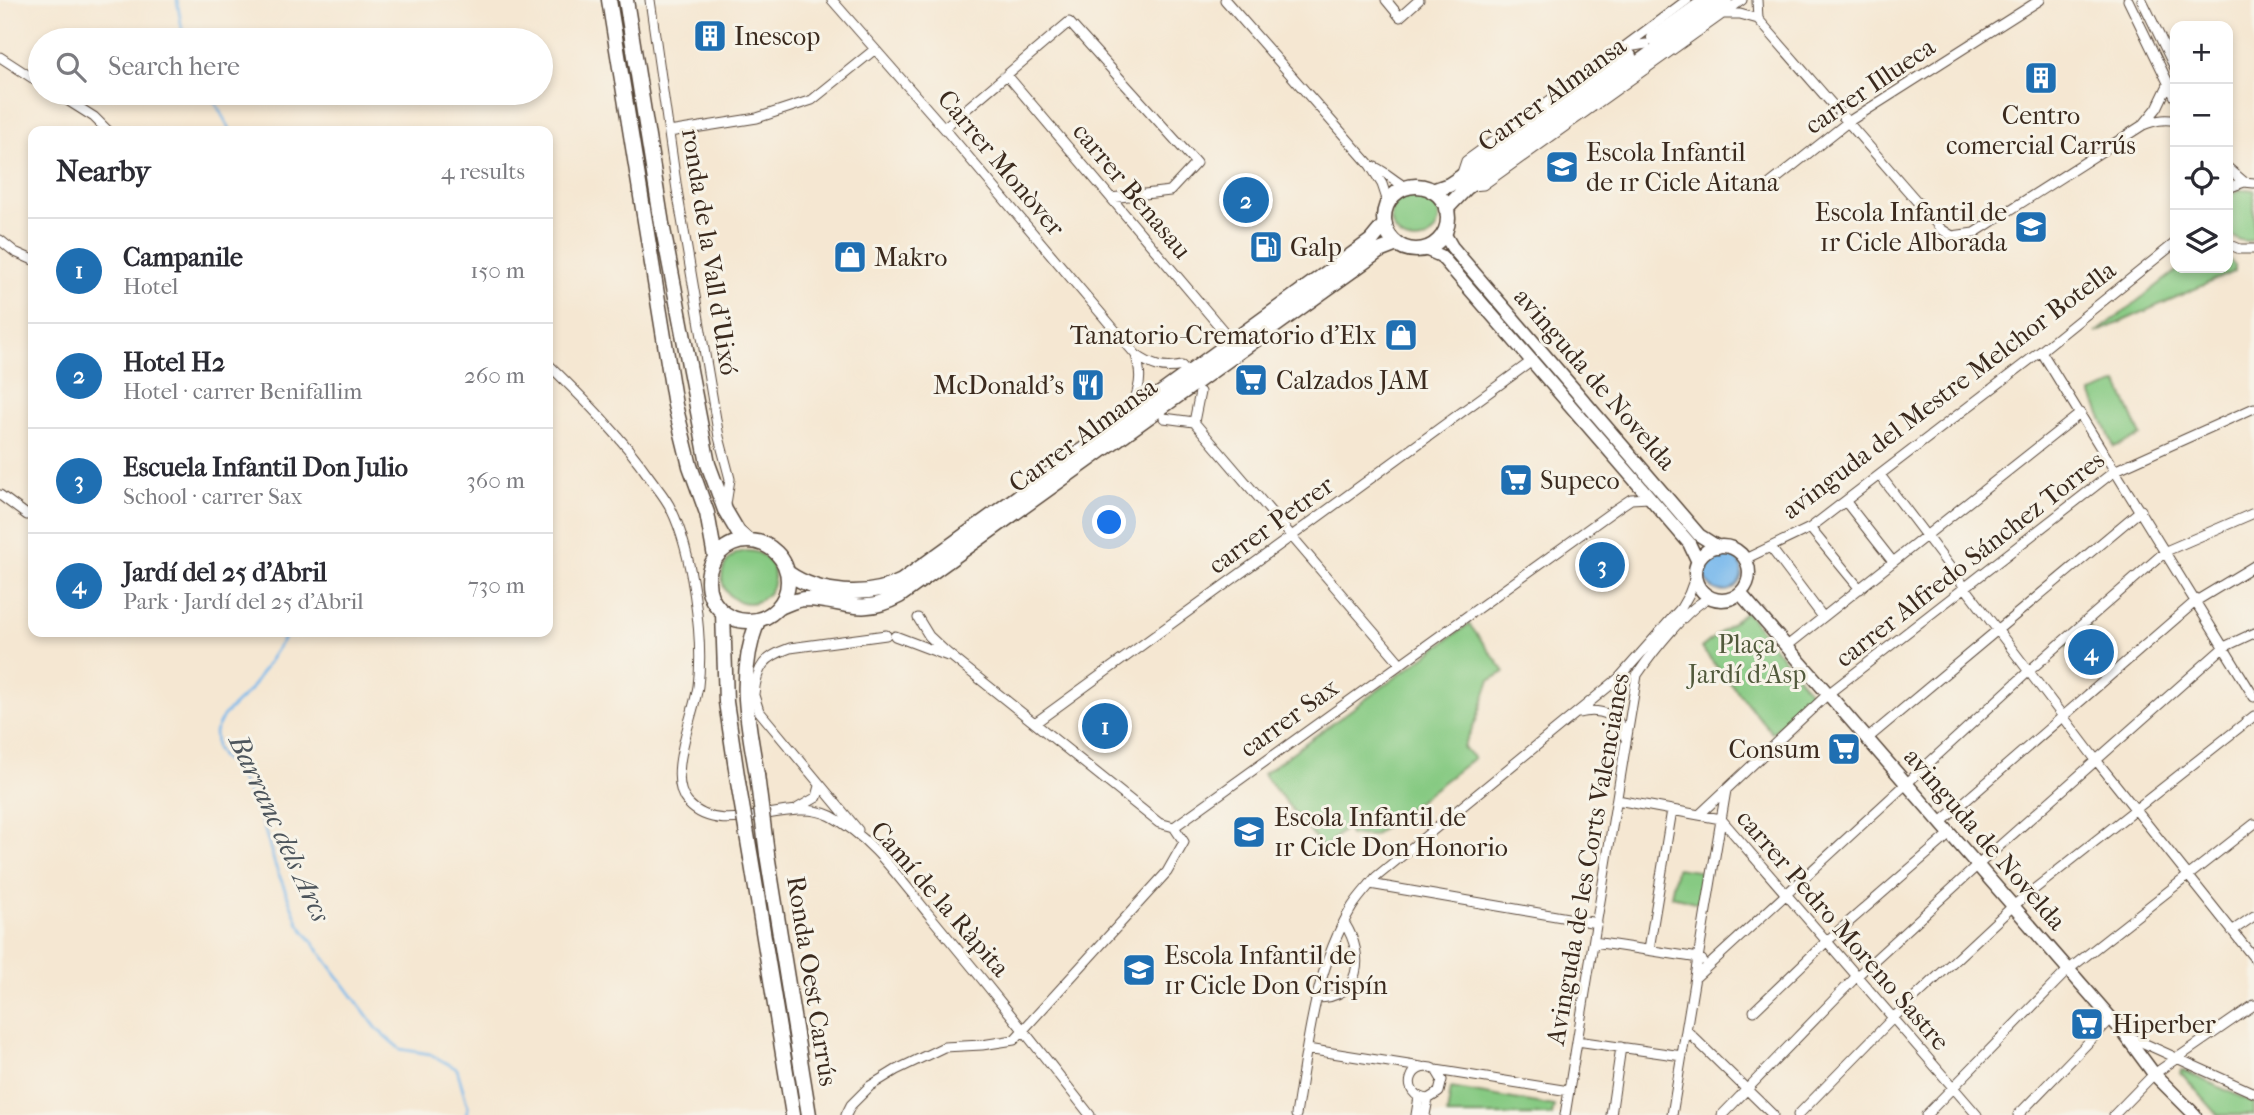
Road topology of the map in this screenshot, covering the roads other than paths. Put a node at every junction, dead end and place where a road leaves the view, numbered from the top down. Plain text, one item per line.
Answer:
1 (609, 0) edge
2 (626, 0) edge
3 (650, 0) edge
4 (832, 0) edge
5 (1225, 0) edge
6 (1386, 0) edge
7 (1419, 0) edge
8 (1687, 0) edge
9 (1707, 0) edge
10 (1742, 0) edge
11 (1757, 0) edge
12 (2040, 0) edge
13 (2128, 0) edge
14 (2142, 0) edge
15 (1723, 7) edge
16 (1758, 19) junction
17 (1646, 44) junction
18 (1622, 48) junction
19 (874, 50) junction
20 (0, 57) edge
21 (1664, 57) junction
22 (2170, 58) edge
23 (1637, 62) junction
24 (28, 75) edge
25 (1007, 75) junction
26 (2169, 83) joint
27 (75, 105) edge
28 (2170, 121) edge
29 (1848, 122) junction
30 (2143, 125) junction
31 (103, 126) edge
32 (944, 128) junction
33 (669, 132) junction
34 (1370, 165) junction
35 (2233, 172) edge
36 (1464, 182) junction
37 (2249, 183) edge
38 (1408, 188) junction
39 (1762, 190) dead end
40 (1432, 191) junction
41 (1111, 198) junction
42 (1388, 202) junction
43 (1447, 209) junction
44 (1385, 224) junction
45 (1444, 233) junction
46 (0, 240) edge
47 (1397, 244) junction
48 (2233, 246) edge
49 (2170, 247) edge
50 (1425, 249) junction
51 (2254, 249) edge
52 (28, 258) edge
53 (1226, 334) dead end
54 (2041, 351) junction
55 (1136, 355) junction
56 (1532, 361) junction
57 (1182, 366) dead end
58 (553, 369) edge
59 (1200, 392) dead end
60 (1135, 399) dead end
61 (2254, 408) edge
62 (2081, 413) junction
63 (1164, 418) dead end
64 (1194, 422) junction
65 (2116, 470) junction
66 (1880, 475) junction
67 (0, 495) edge
68 (1648, 498) junction
69 (1846, 502) junction
70 (725, 510) junction
71 (2141, 510) junction
72 (2254, 513) edge
73 (27, 515) dead end
74 (1810, 528) junction
75 (1292, 535) junction
76 (1926, 536) junction
77 (748, 541) junction
78 (1718, 547) junction
79 (1771, 548) junction
80 (2166, 551) junction
81 (715, 557) junction
82 (1745, 559) junction
83 (1894, 562) junction
84 (2254, 566) edge
85 (900, 568) dead end
86 (1697, 568) junction
87 (788, 573) junction
88 (895, 585) junction
89 (1966, 587) junction
90 (1860, 589) junction
91 (1740, 593) junction
92 (1711, 597) junction
93 (2196, 601) junction
94 (779, 607) junction
95 (723, 614) junction
96 (1824, 617) junction
97 (918, 618) dead end
98 (758, 620) junction
99 (2077, 629) junction
100 (1997, 630) junction
101 (2254, 633) edge
102 (1787, 646) junction
103 (2224, 647) junction
104 (748, 651) junction
105 (953, 658) junction
106 (1401, 664) junction
107 (2029, 671) junction
108 (2113, 673) junction
109 (752, 691) junction
110 (1828, 694) junction
111 (2254, 697) edge
112 (1576, 714) junction
113 (2064, 716) junction
114 (2254, 716) edge
115 (1035, 723) junction
116 (1867, 739) junction
117 (1626, 742) junction
118 (2096, 760) junction
119 (1907, 784) junction
120 (820, 786) junction
121 (1726, 790) junction
122 (1617, 800) junction
123 (794, 810) junction
124 (1672, 810) junction
125 (2134, 810) junction
126 (1699, 815) junction
127 (1721, 819) junction
128 (1940, 823) junction
129 (2254, 824) edge
130 (1174, 827) junction
131 (1950, 834) junction
132 (866, 840) junction
133 (1978, 865) junction
134 (2187, 875) junction
135 (1370, 884) junction
136 (1786, 894) junction
137 (2013, 906) junction
138 (2254, 916) edge
139 (1597, 923) junction
140 (1345, 924) junction
141 (2232, 931) junction
142 (1827, 941) junction
143 (1594, 942) junction
144 (1649, 949) junction
145 (1699, 958) junction
146 (2254, 958) edge
147 (1709, 966) junction
148 (2068, 970) junction
149 (1857, 976) junction
150 (1695, 978) junction
151 (1315, 998) junction
152 (2254, 1005) edge
153 (1754, 1012) dead end
154 (1893, 1018) junction
155 (2111, 1019) junction
156 (1022, 1028) junction
157 (1687, 1031) junction
158 (2123, 1032) junction
159 (1577, 1041) junction
160 (1621, 1047) junction
161 (1307, 1049) junction
162 (1682, 1056) junction
163 (2176, 1058) junction
164 (1421, 1068) junction
165 (1436, 1070) junction
166 (2154, 1074) junction
167 (1953, 1087) junction
168 (1747, 1089) junction
169 (1569, 1091) junction
170 (2254, 1093) edge
171 (1423, 1098) junction
172 (793, 1115) edge
173 (809, 1115) edge
174 (846, 1115) edge
175 (1090, 1115) edge
176 (1296, 1115) edge
177 (1416, 1115) edge
178 (1425, 1115) edge
179 (1565, 1115) edge
180 (1611, 1115) edge
181 (1672, 1115) edge
182 (1722, 1115) edge
183 (1773, 1115) edge
184 (1798, 1115) edge
185 (1926, 1115) edge
186 (1977, 1115) edge
187 (2018, 1115) edge
188 (2114, 1115) edge
189 (2195, 1115) edge

1 - 81 main road
2 - 70 main road
3 - 33 street, ronda de la Vall d'Uixó
4 - 19 street, Carrer Monòver
5 - 34 street
6 - 7 street
8 - 18 street
9 - 17 main road
10 - 15 street
11 - 16 street
12 - 29 street, carrer Illueca
13 - 26 street
14 - 22 street
15 - 16 street
15 - 21 street
15 - 23 main road, Carrer Almansa
16 - 29 street
17 - 18 street
17 - 36 main road
18 - 36 street
19 - 32 street, Carrer Monòver
19 - 33 street
20 - 24 street
21 - 23 street
21 - 36 street
23 - 36 main road, Carrer Almansa
25 - 32 street
25 - 41 street, carrer Benasau
25 - 41 street
26 - 30 street
27 - 31 street
28 - 30 street
29 - 30 street
29 - 39 street, carrer Illueca
32 - 55 street, Carrer Monòver
33 - 70 street, ronda de la Vall d'Uixó
34 - 38 street
34 - 42 street
35 - 37 street
36 - 40 main road
36 - 43 main road, Carrer Almansa
38 - 40 main road
38 - 42 main road
40 - 43 main road
41 - 53 street, carrer Benasau
42 - 44 main road
43 - 45 main road
44 - 47 main road
44 - 88 main road, Carrer Almansa
45 - 50 main road
45 - 78 main road, avinguda de Novelda
46 - 52 street
47 - 50 main road
47 - 94 main road, Carrer Almansa
48 - 51 street
49 - 54 street, avinguda del Mestre Melchor Botella
50 - 56 main road, avinguda de Novelda
54 - 62 street
54 - 66 street, avinguda del Mestre Melchor Botella
55 - 57 street, Carrer Monòver
55 - 60 street
56 - 68 main road, avinguda de Novelda
56 - 75 street, carrer Petrer
58 - 123 street, Camí de la Ràpita
59 - 64 street
61 - 65 street, carrer Alfredo Sánchez Torres
62 - 65 street
62 - 76 street
63 - 64 street
64 - 75 street
65 - 71 street
65 - 89 street, carrer Alfredo Sánchez Torres
66 - 69 street, avinguda del Mestre Melchor Botella
66 - 76 street
67 - 73 street
68 - 86 main road, avinguda de Novelda
68 - 106 street, carrer Sax
69 - 74 street, avinguda del Mestre Melchor Botella
69 - 83 street
70 - 77 main road
71 - 80 street
71 - 100 street
72 - 80 street
74 - 79 street, avinguda del Mestre Melchor Botella
74 - 90 street
75 - 106 street
75 - 115 street, carrer Petrer
76 - 83 street
76 - 89 street
77 - 81 main road
77 - 87 main road
78 - 82 main road
78 - 86 main road
79 - 82 street, avinguda del Mestre Melchor Botella
79 - 96 street
80 - 93 street
80 - 99 street
81 - 95 main road
82 - 91 main road
83 - 90 street
84 - 93 street
85 - 88 main road
86 - 92 main road
86 - 112 street
87 - 88 main road, Carrer Almansa
87 - 94 main road
89 - 100 street
89 - 110 street, carrer Alfredo Sánchez Torres
90 - 96 street
91 - 92 main road
91 - 102 main road, avinguda de Novelda
92 - 117 street, Avinguda de les Corts Valencianes
93 - 103 street
93 - 108 street
94 - 98 main road
95 - 98 main road
95 - 172 main road, Ronda Oest Carrús, bridge
96 - 102 street
97 - 105 street
98 - 104 main road
99 - 107 street
99 - 108 street
100 - 107 street
100 - 116 street
101 - 103 street
102 - 110 main road, avinguda de Novelda
103 - 111 street
103 - 118 street
104 - 109 main road
104 - 173 main road, Ronda Oest Carrús, bridge
105 - 109 street
105 - 115 street
106 - 130 street, carrer Sax
107 - 113 street
107 - 119 street
108 - 113 street
109 - 120 street
110 - 116 main road, avinguda de Novelda
110 - 121 street, carrer Alfredo Sánchez Torres
112 - 117 street
112 - 135 street
113 - 118 street
113 - 128 street
114 - 125 street
115 - 130 street
116 - 119 main road, avinguda de Novelda
117 - 122 street, Avinguda de les Corts Valencianes
118 - 125 street
118 - 133 street
119 - 128 main road, avinguda de Novelda
119 - 136 street
120 - 123 street
120 - 132 street
121 - 126 street, carrer Alfredo Sánchez Torres
121 - 127 street
122 - 124 street, carrer Pedro Moreno Sastre
122 - 139 street, Avinguda de les Corts Valencianes
123 - 132 street, Camí de la Ràpita
124 - 126 street, carrer Pedro Moreno Sastre
124 - 144 street
125 - 134 street
125 - 137 street
126 - 127 street, carrer Pedro Moreno Sastre
127 - 136 street, carrer Pedro Moreno Sastre
127 - 145 street
128 - 131 main road, avinguda de Novelda
129 - 134 street
130 - 156 street
131 - 133 main road, avinguda de Novelda
131 - 142 street
132 - 156 street, Camí de la Ràpita
133 - 137 main road, avinguda de Novelda
133 - 149 street
134 - 141 street
134 - 148 street
135 - 139 street
135 - 140 street
136 - 142 street, carrer Pedro Moreno Sastre
136 - 147 street
137 - 148 main road, avinguda de Novelda
137 - 154 street
138 - 141 street
139 - 143 street, Avinguda de les Corts Valencianes
140 - 151 street
140 - 151 street
141 - 146 street
142 - 149 street, carrer Pedro Moreno Sastre
142 - 153 street
143 - 144 street
143 - 159 street, Avinguda de les Corts Valencianes
144 - 145 street
145 - 147 street
145 - 150 street
147 - 150 street
148 - 155 main road, avinguda de Novelda
148 - 167 street
149 - 154 street, carrer Pedro Moreno Sastre
149 - 168 street
150 - 157 street
151 - 161 street
152 - 163 street
154 - 167 street, carrer Pedro Moreno Sastre
154 - 184 street
155 - 158 main road, avinguda de Novelda
155 - 187 street
156 - 174 street
156 - 175 street, Camí de la Ràpita
157 - 162 street
157 - 168 street
158 - 163 street
158 - 166 main road, avinguda de Novelda
159 - 160 street
159 - 169 street, Avinguda de les Corts Valencianes
160 - 162 street
160 - 180 street
161 - 164 street
161 - 176 street
162 - 181 street
163 - 166 street
163 - 170 street
164 - 165 street
164 - 171 street
165 - 169 street
165 - 171 street
166 - 188 street
166 - 189 main road, avinguda de Novelda
167 - 185 street
167 - 186 street, carrer Pedro Moreno Sastre
168 - 182 street
168 - 183 street
169 - 179 street, Avinguda de les Corts Valencianes
171 - 177 street
171 - 178 street

